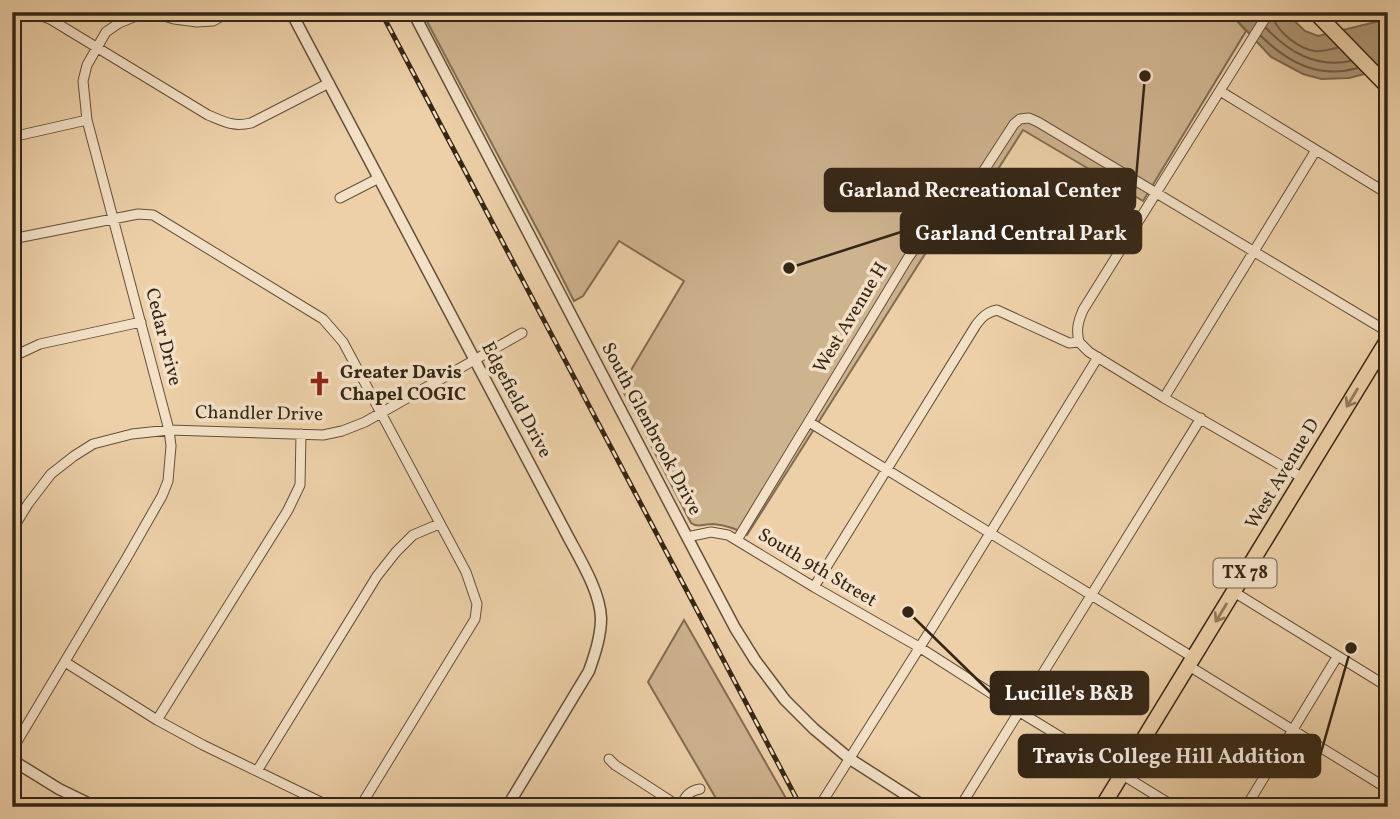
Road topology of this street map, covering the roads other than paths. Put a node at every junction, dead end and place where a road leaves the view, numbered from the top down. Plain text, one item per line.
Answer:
1 (31, 12) edge
2 (229, 12) edge
3 (291, 12) edge
4 (413, 12) edge
5 (1269, 12) edge
6 (1322, 18) edge
7 (97, 47) junction
8 (329, 83) junction
9 (1386, 86) edge
10 (1220, 92) junction
11 (87, 120) junction
12 (12, 137) edge
13 (1316, 150) junction
14 (379, 178) junction
15 (1156, 193) junction
16 (1388, 194) edge
17 (340, 198) dead end
18 (114, 219) junction
19 (12, 239) edge
20 (1255, 251) junction
21 (141, 322) junction
22 (1388, 332) edge
23 (522, 333) dead end
24 (1388, 339) edge
25 (1079, 342) junction
26 (12, 356) edge
27 (1098, 357) junction
28 (475, 360) junction
29 (1164, 398) junction
30 (381, 413) junction
31 (1201, 418) junction
32 (810, 422) junction
33 (169, 430) junction
34 (301, 434) junction
35 (887, 470) junction
36 (1303, 478) junction
37 (439, 524) junction
38 (12, 530) edge
39 (990, 533) junction
40 (687, 537) junction
41 (737, 540) junction
42 (814, 587) junction
43 (1234, 592) junction
44 (1091, 595) junction
45 (919, 648) junction
46 (1337, 657) junction
47 (65, 662) junction
48 (1191, 662) junction
49 (1388, 687) edge
50 (1020, 711) junction
51 (157, 720) junction
52 (1292, 730) junction
53 (12, 750) edge
54 (610, 759) dead end
55 (850, 759) junction
56 (12, 760) edge
57 (257, 771) junction
58 (1122, 774) junction
59 (700, 789) dead end
60 (1388, 789) edge
61 (96, 807) edge
62 (331, 807) edge
63 (360, 807) edge
64 (507, 807) edge
65 (680, 807) edge
66 (819, 807) edge
67 (925, 807) edge
68 (960, 807) edge
69 (1102, 807) edge
70 (1175, 807) edge
71 (1246, 807) edge

1 - 7 street
2 - 7 street, Cedar Drive
3 - 8 street, Edgefield Drive
4 - 40 street, South Glenbrook Drive
5 - 10 street
6 - 9 main road
7 - 8 street
7 - 11 street, Cedar Drive
8 - 14 street, Edgefield Drive
10 - 13 street
10 - 15 street
11 - 12 street
11 - 18 street, Cedar Drive
13 - 16 street
13 - 20 street
14 - 17 street
14 - 28 street, Edgefield Drive
15 - 20 street
15 - 25 street
15 - 32 street, West Avenue H
18 - 19 street
18 - 21 street, Cedar Drive
18 - 30 street
20 - 22 street
20 - 29 street
21 - 26 street
21 - 33 street, Cedar Drive
23 - 28 street, Chandler Drive
24 -> 36 main road, West Avenue D / TX 78
25 - 27 street
25 - 35 street
27 - 29 street
27 - 39 street
28 - 30 street, Chandler Drive
28 - 64 street, Edgefield Drive
29 - 31 street
30 - 34 street, Chandler Drive
30 - 37 street
31 - 36 street
31 - 44 street
32 - 35 street
32 - 41 street, West Avenue H
33 - 34 street, Chandler Drive
33 - 38 street, Chandler Drive
33 - 47 street, Cedar Drive
34 - 51 street
35 - 39 street
35 - 42 street
36 - 43 main road, West Avenue D / TX 78
37 - 57 street
37 - 63 street
39 - 44 street
39 - 45 street
40 - 41 street, South 9th Street
40 - 55 street, South Glenbrook Drive
41 - 42 street, South 9th Street
42 - 45 street, South 9th Street
43 - 46 street
43 -> 48 main road, West Avenue D / TX 78
44 - 48 street
44 - 50 street
45 - 50 street, South 9th Street
45 - 55 street
46 - 49 street
46 - 52 street
47 - 51 street
47 - 53 street, Cedar Drive
48 - 52 street
48 - 58 main road, West Avenue D / TX 78
50 - 58 street, South 9th Street
50 - 68 street
51 - 57 street
52 - 60 street
52 - 71 street
54 - 65 street
55 - 66 street
55 - 67 street, South Glenbrook Drive
56 - 61 street
57 - 62 street
58 - 69 main road, West Avenue D / TX 78
58 - 70 street, South 9th Street
59 - 65 street

